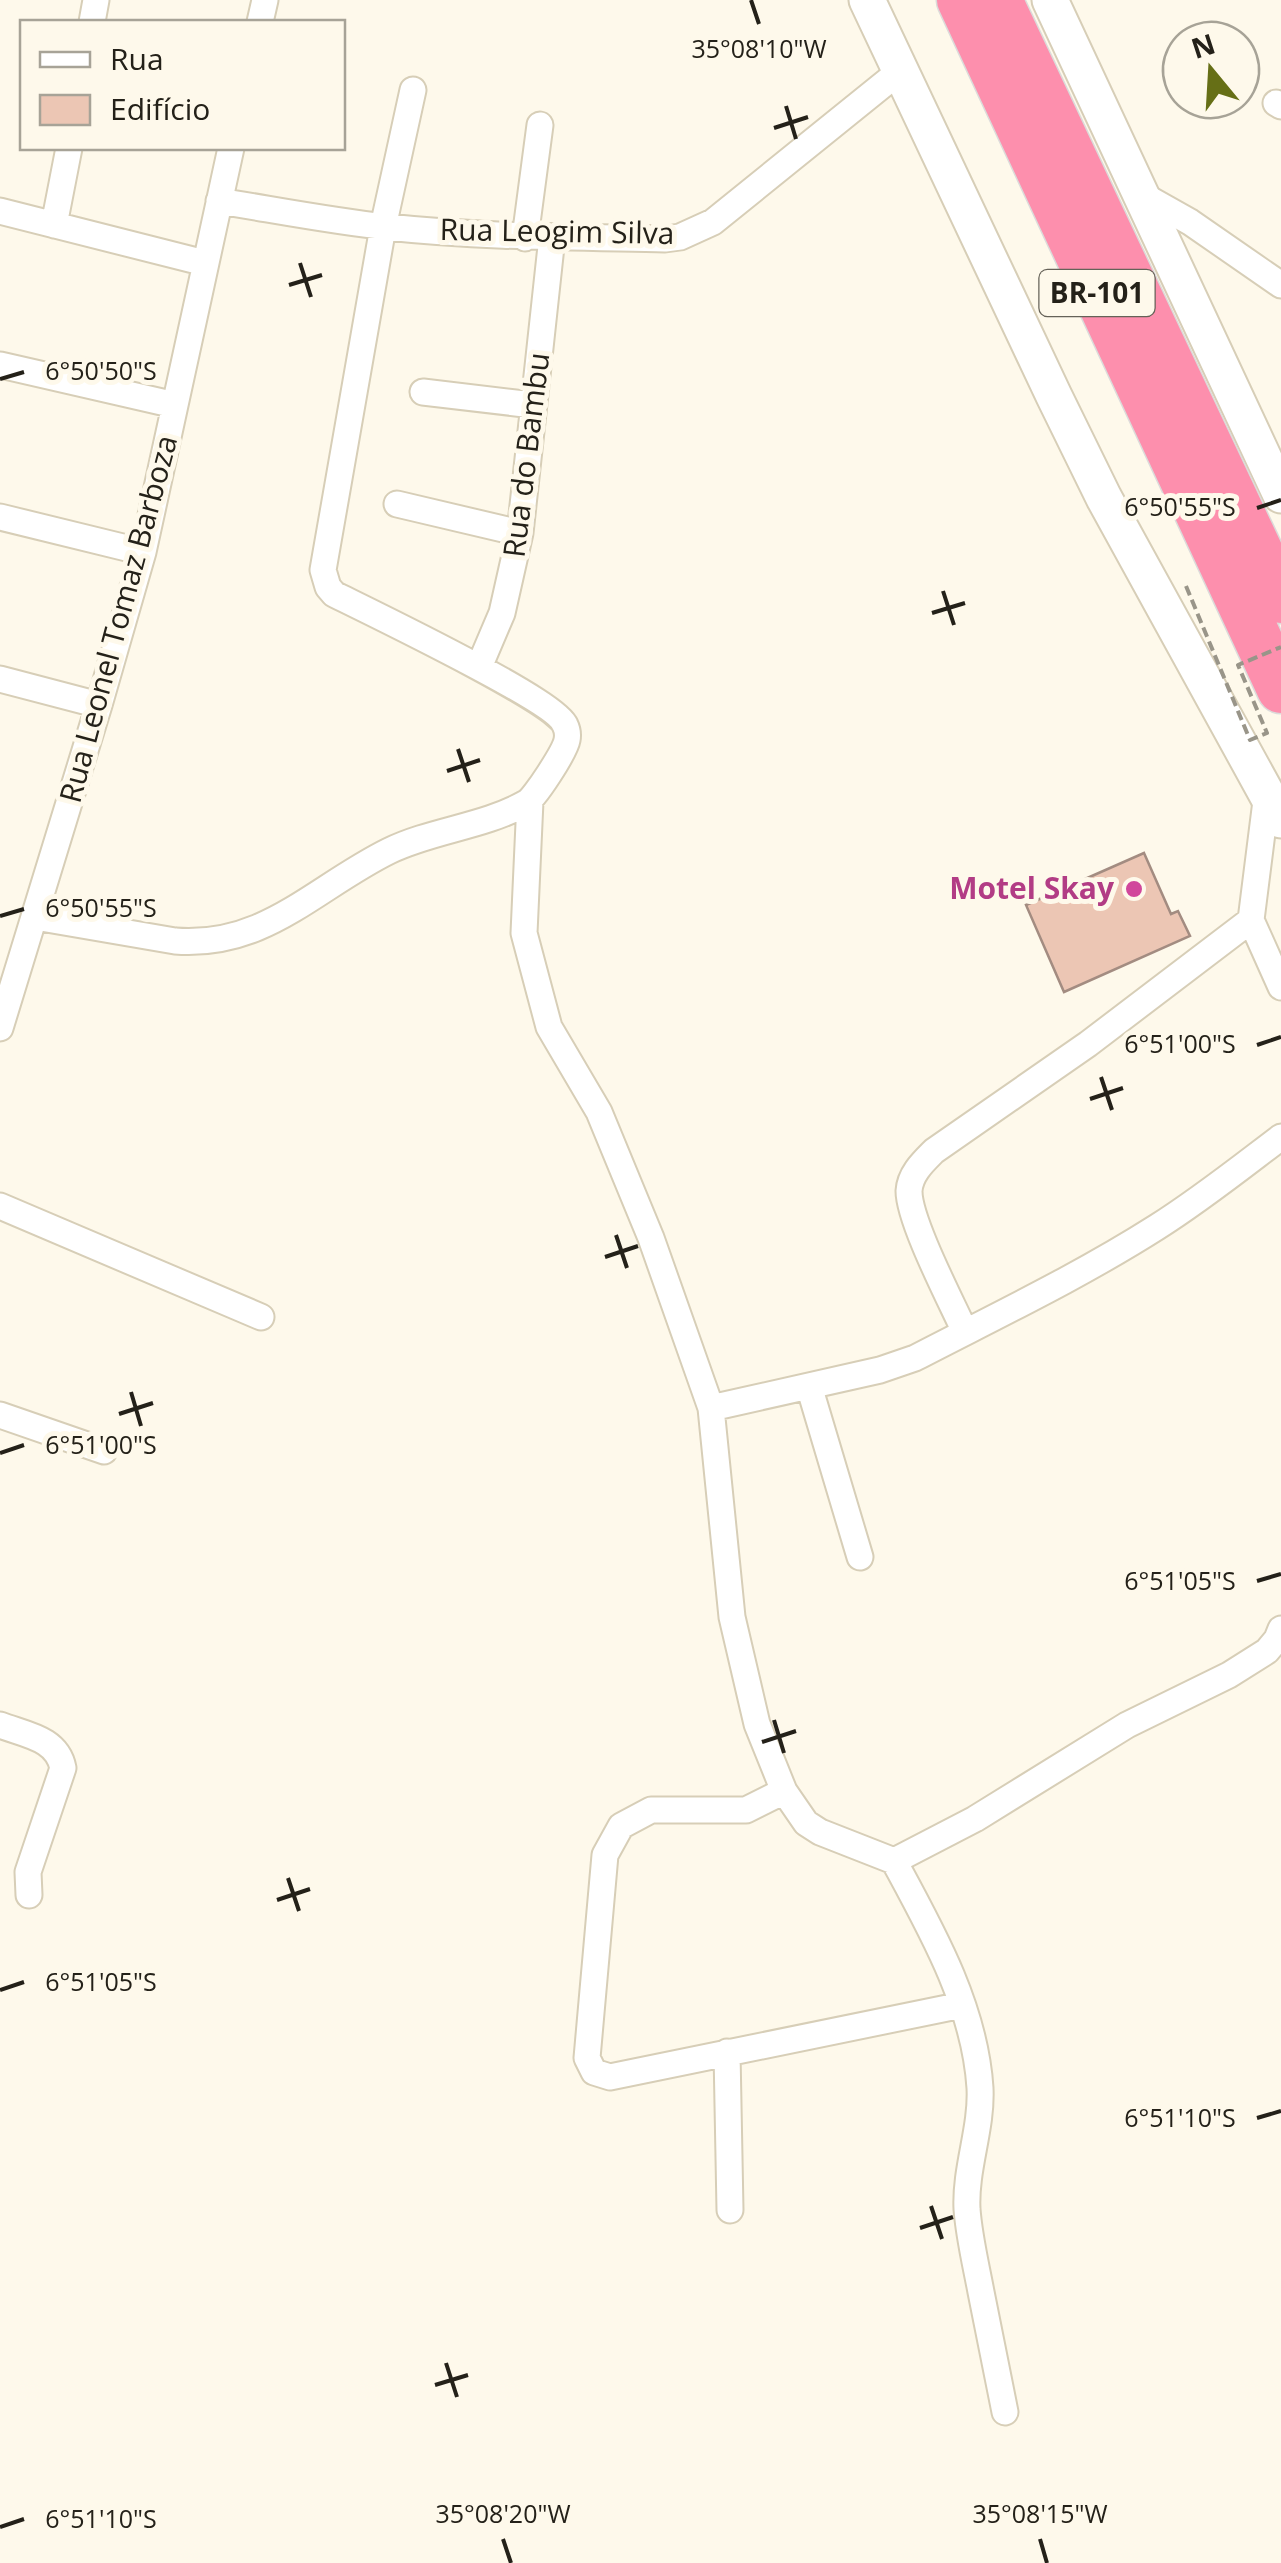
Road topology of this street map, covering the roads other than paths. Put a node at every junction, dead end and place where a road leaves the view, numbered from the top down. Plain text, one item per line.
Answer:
1 (867, 0) edge
2 (960, 0) edge
3 (998, 0) edge
4 (1050, 0) edge
5 (900, 71) junction
6 (413, 90) dead end
7 (540, 124) dead end
8 (69, 150) edge
9 (232, 150) edge
10 (1142, 195) junction
11 (219, 202) junction
12 (0, 211) edge
13 (54, 225) junction
14 (383, 227) junction
15 (552, 236) junction
16 (525, 238) junction
17 (204, 262) junction
18 (1281, 285) edge
19 (0, 365) edge
20 (423, 392) dead end
21 (175, 406) junction
22 (534, 406) junction
23 (1281, 495) edge
24 (398, 504) dead end
25 (0, 516) edge
26 (520, 533) junction
27 (143, 552) junction
28 (1281, 599) edge
29 (479, 668) junction
30 (0, 679) edge
31 (1281, 689) edge
32 (99, 706) junction
33 (530, 801) junction
34 (1274, 806) edge
35 (36, 917) junction
36 (1251, 920) junction
37 (1281, 987) edge
38 (0, 1028) edge
39 (1281, 1138) edge
40 (0, 1206) edge
41 (261, 1316) dead end
42 (965, 1332) junction
43 (809, 1386) junction
44 (711, 1408) junction
45 (0, 1416) edge
46 (104, 1452) dead end
47 (860, 1557) dead end
48 (1281, 1629) edge
49 (0, 1725) edge
50 (784, 1791) junction
51 (894, 1861) junction
52 (29, 1896) dead end
53 (962, 2005) junction
54 (727, 2052) junction
55 (730, 2210) dead end
56 (1004, 2412) dead end

1 - 5 main road
2 - 31 highway, BR-101
3 - 28 highway, BR-101
4 - 10 main road
5 - 15 street, Rua Leogim Silva
5 - 34 main road
6 - 14 street
7 - 16 street
8 - 13 street
9 - 11 street, Rua Leonel Tomaz Barboza
10 - 18 street
10 - 23 main road
11 - 14 street, Rua Leogim Silva
11 - 17 street, Rua Leonel Tomaz Barboza
12 - 13 street
13 - 17 street
14 - 16 street, Rua Leogim Silva
14 - 29 street
15 - 16 street, Rua Leogim Silva
15 - 22 street, Rua do Bambu
17 - 21 street, Rua Leonel Tomaz Barboza
19 - 21 street
20 - 22 street
21 - 27 street, Rua Leonel Tomaz Barboza
22 - 26 street, Rua do Bambu
24 - 26 street
25 - 27 street
26 - 29 street, Rua do Bambu
27 - 32 street, Rua Leonel Tomaz Barboza
29 - 33 street
30 - 32 street
32 - 35 street, Rua Leonel Tomaz Barboza
33 - 35 street
33 - 44 street
34 - 36 street
35 - 38 street, Rua Leonel Tomaz Barboza
36 - 37 street
36 - 42 street
39 - 42 street
40 - 41 street
42 - 43 street
43 - 44 street
43 - 47 street
44 - 50 street
45 - 46 street
48 - 51 street
49 - 52 street
50 - 51 street
50 - 54 street
51 - 53 street
53 - 54 street
53 - 56 street
54 - 55 street

